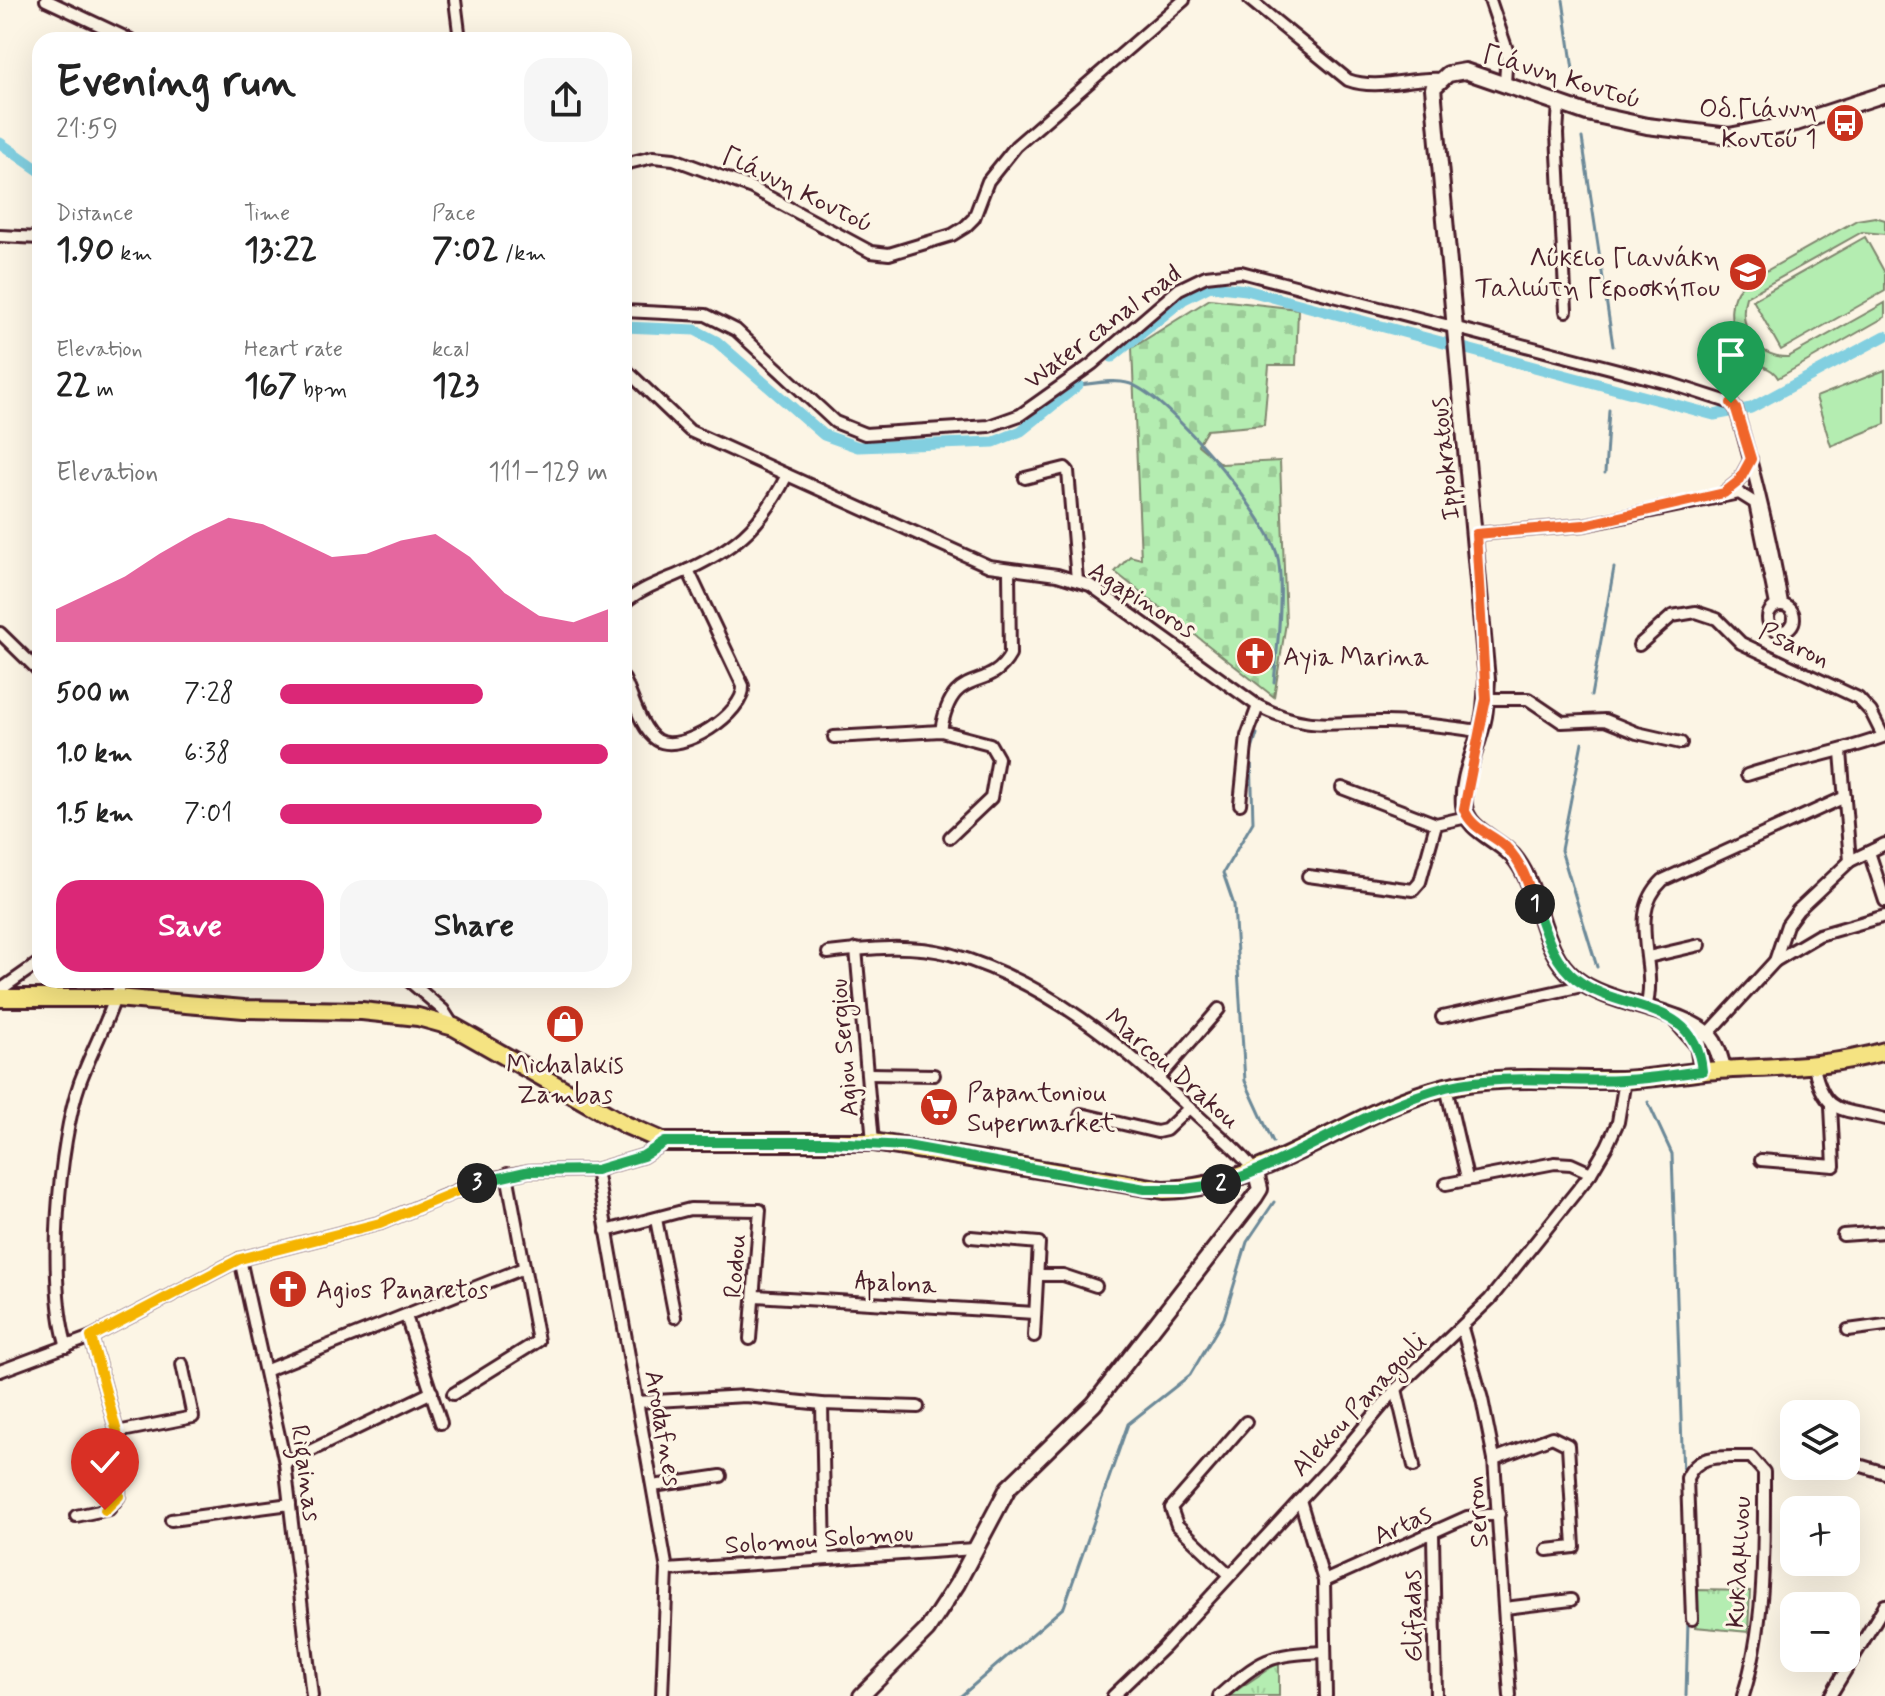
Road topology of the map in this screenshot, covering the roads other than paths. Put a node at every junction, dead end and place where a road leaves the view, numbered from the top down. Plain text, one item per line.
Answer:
1 (46, 0) edge
2 (455, 0) edge
3 (1184, 0) edge
4 (1250, 0) edge
5 (1490, 0) edge
6 (114, 32) edge
7 (459, 32) edge
8 (1440, 79) junction
9 (1505, 84) junction
10 (1885, 94) edge
11 (1559, 103) junction
12 (632, 162) edge
13 (0, 236) edge
14 (32, 238) edge
15 (632, 311) edge
16 (1566, 311) dead end
17 (1455, 334) junction
18 (632, 376) edge
19 (1751, 459) junction
20 (787, 475) junction
21 (1025, 478) dead end
22 (1724, 493) junction
23 (1476, 534) junction
24 (688, 570) junction
25 (1009, 571) junction
26 (1077, 580) junction
27 (632, 597) edge
28 (0, 633) edge
29 (1639, 645) dead end
30 (32, 664) edge
31 (632, 696) edge
32 (1486, 699) junction
33 (1258, 706) junction
34 (941, 731) junction
35 (1480, 731) junction
36 (1884, 736) edge
37 (834, 737) dead end
38 (1681, 743) dead end
39 (1841, 752) junction
40 (1747, 775) dead end
41 (1342, 788) dead end
42 (1845, 797) junction
43 (1240, 804) dead end
44 (1467, 817) junction
45 (1436, 824) junction
46 (950, 837) dead end
47 (1885, 844) edge
48 (1869, 852) junction
49 (1850, 861) junction
50 (1308, 876) dead end
51 (1885, 901) edge
52 (1885, 916) edge
53 (1700, 945) dead end
54 (856, 949) junction
55 (828, 953) dead end
56 (1648, 957) junction
57 (1775, 961) junction
58 (32, 968) edge
59 (1586, 985) junction
60 (119, 988) edge
61 (417, 988) edge
62 (0, 990) edge
63 (0, 998) edge
64 (116, 998) junction
65 (1646, 1008) junction
66 (1219, 1009) dead end
67 (1442, 1017) dead end
68 (1673, 1018) junction
69 (454, 1027) junction
70 (1708, 1034) junction
71 (1885, 1051) edge
72 (1814, 1067) junction
73 (1724, 1070) junction
74 (1702, 1071) junction
75 (869, 1074) junction
76 (934, 1075) dead end
77 (1159, 1078) junction
78 (1625, 1080) junction
79 (1446, 1087) junction
80 (1831, 1106) junction
81 (1189, 1108) junction
82 (1081, 1114) dead end
83 (1885, 1119) edge
84 (665, 1142) junction
85 (873, 1142) junction
86 (1761, 1160) dead end
87 (596, 1170) junction
88 (1256, 1173) junction
89 (1591, 1173) junction
90 (507, 1174) junction
91 (1467, 1178) junction
92 (1446, 1184) dead end
93 (656, 1219) junction
94 (606, 1231) junction
95 (1885, 1232) edge
96 (1843, 1235) dead end
97 (971, 1237) dead end
98 (240, 1259) junction
99 (524, 1268) junction
100 (1038, 1275) junction
101 (1096, 1286) dead end
102 (755, 1296) junction
103 (1034, 1313) junction
104 (406, 1316) junction
105 (675, 1317) dead end
106 (1885, 1325) edge
107 (1462, 1328) junction
108 (1848, 1330) dead end
109 (1034, 1336) dead end
110 (91, 1337) junction
111 (750, 1339) dead end
112 (67, 1347) junction
113 (182, 1364) dead end
114 (267, 1370) junction
115 (0, 1371) edge
116 (1396, 1389) junction
117 (432, 1392) junction
118 (453, 1394) dead end
119 (637, 1402) junction
120 (822, 1404) junction
121 (918, 1407) dead end
122 (1246, 1422) dead end
123 (441, 1423) dead end
124 (117, 1432) junction
125 (1494, 1459) junction
126 (285, 1463) junction
127 (1860, 1465) edge
128 (1414, 1466) dead end
129 (1885, 1473) edge
130 (721, 1476) dead end
131 (653, 1486) junction
132 (1300, 1500) junction
133 (290, 1504) junction
134 (1499, 1514) junction
135 (76, 1516) dead end
136 (171, 1520) dead end
137 (1433, 1535) junction
138 (974, 1549) junction
139 (1547, 1550) dead end
140 (825, 1559) junction
141 (667, 1570) junction
142 (1230, 1575) junction
143 (1324, 1581) junction
144 (1571, 1600) dead end
145 (1885, 1605) edge
146 (1505, 1608) junction
147 (1692, 1619) dead end
148 (1325, 1652) junction
149 (312, 1696) edge
150 (662, 1696) edge
151 (861, 1696) edge
152 (1113, 1696) edge
153 (1219, 1696) edge
154 (1326, 1696) edge
155 (1436, 1696) edge
156 (1510, 1696) edge
157 (1743, 1696) edge
158 (1830, 1696) edge

1 - 6 street
2 - 7 street
3 - 12 street, Γιάννη Κοντού
4 - 8 street, Γιάννη Κοντού
5 - 9 street
8 - 9 street, Γιάννη Κοντού
8 - 17 street, Ippokratous
9 - 11 street, Γιάννη Κοντού
10 - 11 street, Γιάννη Κοντού
11 - 16 street
13 - 14 street
15 - 17 street, Water canal road
17 - 19 street, Water canal road
17 - 23 street, Ippokratous
18 - 20 street, Agapinoros
19 - 22 street
19 - 22 street
20 - 24 street
20 - 25 street, Agapinoros
21 - 26 street
22 - 23 street
23 - 32 street, Ippokratous
24 - 27 street
24 - 31 street
25 - 26 street, Agapinoros
25 - 34 street
26 - 33 street, Agapinoros
28 - 30 street
29 - 36 street, Psaron
32 - 35 street, Ippokratous
32 - 38 street
33 - 35 street, Agapinoros
33 - 43 street
34 - 37 street
34 - 46 street
35 - 44 street, Ippokratous
36 - 39 street
39 - 40 street
39 - 42 street
41 - 45 street
42 - 49 street
42 - 56 street
44 - 45 street
44 - 59 street
45 - 50 street
47 - 48 street
48 - 49 street
48 - 51 street
49 - 57 street
52 - 57 street
53 - 56 street
54 - 55 street, Marcou Drakou
54 - 75 street, Agiou Sergiou
54 - 77 street, Marcou Drakou
56 - 65 street
57 - 70 street
58 - 62 street
59 - 65 street
59 - 67 street
60 - 64 street
61 - 69 street
63 - 64 main road
64 - 69 main road
64 - 112 street
65 - 68 street
66 - 77 street
68 - 70 street
68 - 74 street
69 - 84 main road
70 - 73 street
71 - 72 main road
72 - 73 main road
72 - 80 street
73 - 74 main road
74 - 78 main road
75 - 76 street
75 - 85 street, Agiou Sergiou
77 - 81 street, Marcou Drakou
78 - 79 main road
78 - 89 street, Alekou Panagouli
79 - 88 main road
79 - 91 street
80 - 83 street
80 - 86 street
81 - 82 street
81 - 88 street, Marcou Drakou
84 - 85 main road
84 - 87 street
85 - 88 main road
87 - 90 street
87 - 94 street, Arodafnes
88 - 138 street
89 - 91 street
89 - 107 street, Alekou Panagouli
90 - 98 street
90 - 99 street
91 - 92 street
93 - 94 street, Rodou
93 - 102 street, Rodou
93 - 105 street
94 - 119 street, Arodafnes
95 - 96 street
97 - 100 street
98 - 110 street
98 - 114 street, Rigainas
99 - 104 street
99 - 118 street
100 - 101 street
100 - 103 street
102 - 103 street, Apalona
102 - 111 street, Rodou
103 - 109 street
104 - 114 street
104 - 117 street
106 - 108 street
107 - 116 street, Alekou Panagouli
107 - 125 street, Serron
110 - 112 street
110 - 124 street
112 - 115 street
113 - 124 street
114 - 126 street, Rigainas
116 - 128 street
116 - 132 street, Alekou Panagouli
117 - 123 street
117 - 126 street
119 - 120 street
119 - 131 street, Arodafnes
120 - 121 street
120 - 140 street
122 - 142 street
124 - 135 street
125 - 134 street, Serron
125 - 139 street
126 - 133 street, Rigainas
127 - 129 street
130 - 131 street
131 - 141 street, Arodafnes
132 - 142 street, Alekou Panagouli
132 - 143 street
133 - 136 street
133 - 149 street, Rigainas
134 - 137 street, Artas
134 - 146 street, Serron
137 - 143 street, Artas
137 - 155 street, Glifadas
138 - 140 street, Solomou Solomou
138 - 151 street
140 - 141 street, Solomou Solomou
141 - 150 street, Arodafnes
142 - 152 street, Alekou Panagouli
143 - 148 street
144 - 146 street
145 - 158 street
146 - 156 street, Serron
147 - 157 street, Κυκλαμινου
148 - 153 street
148 - 154 street

